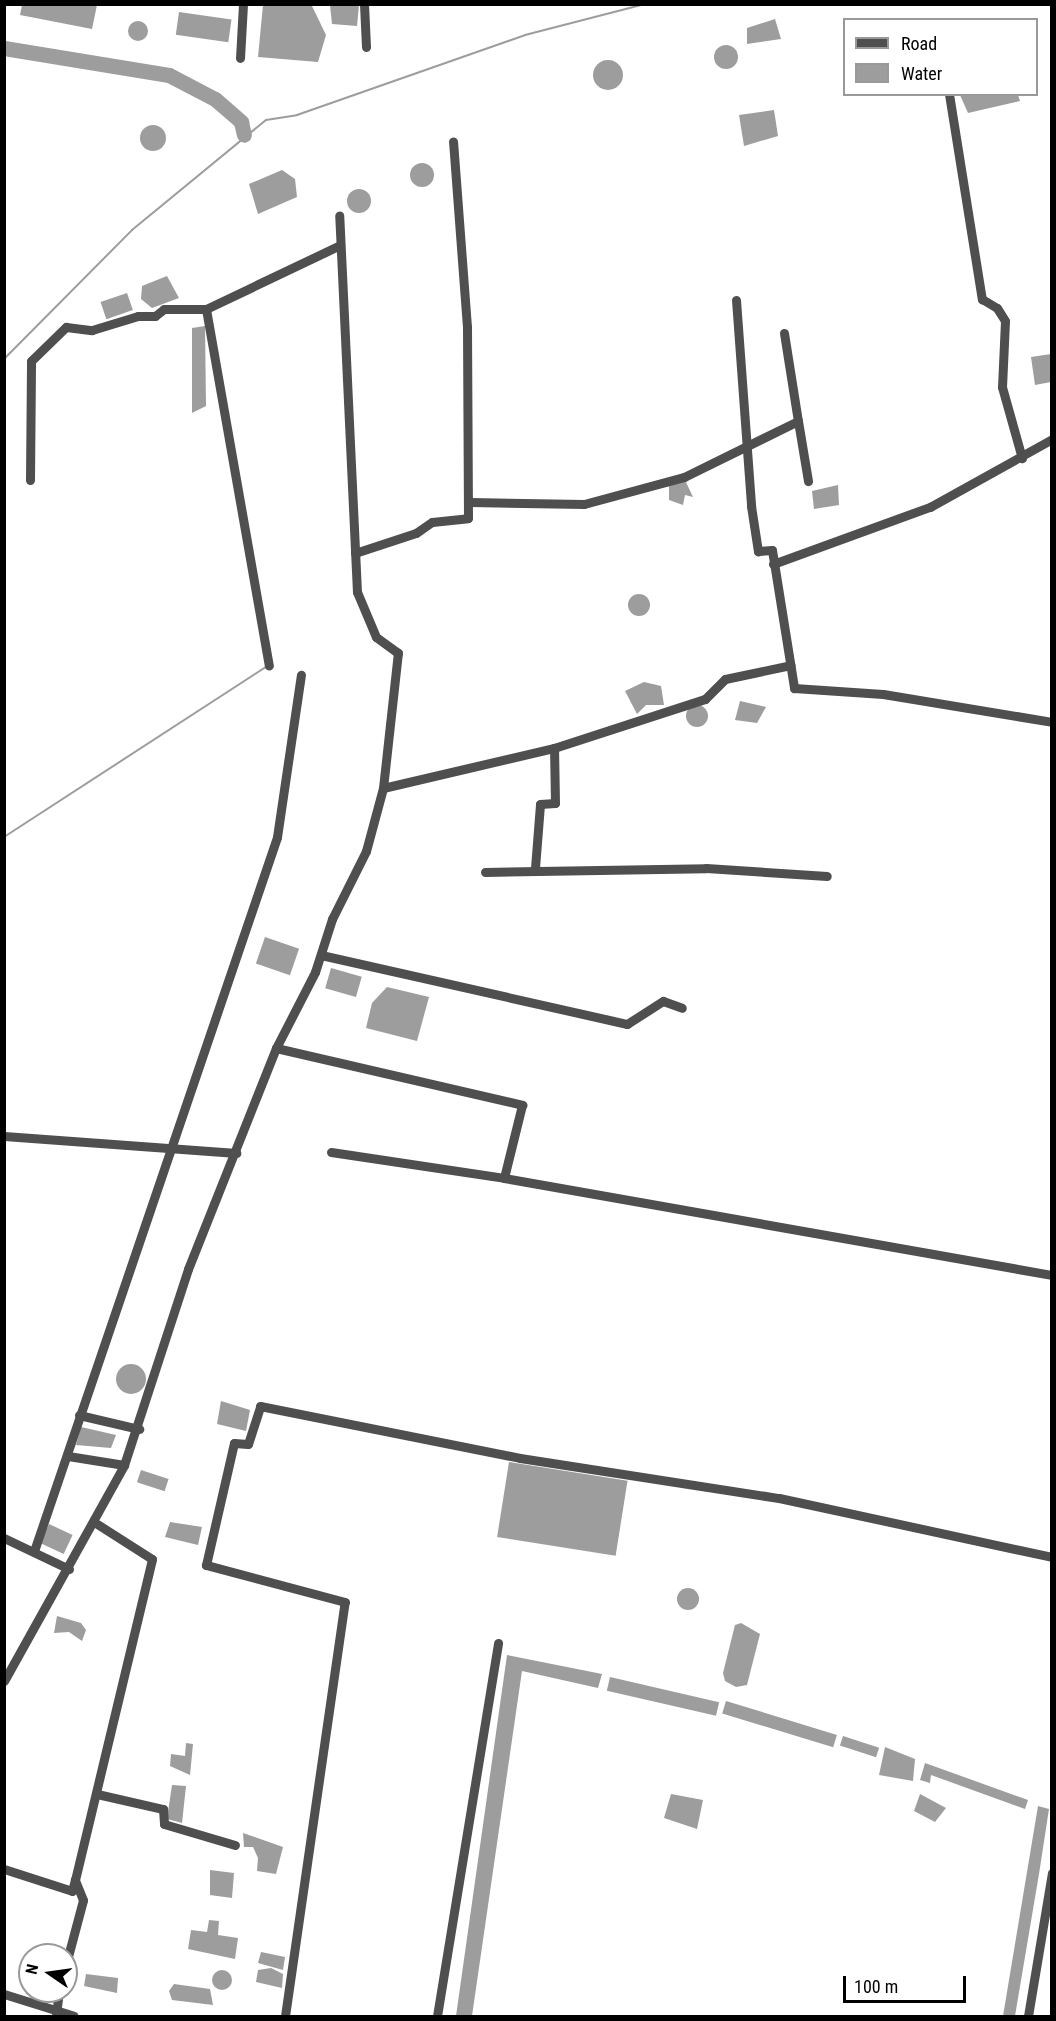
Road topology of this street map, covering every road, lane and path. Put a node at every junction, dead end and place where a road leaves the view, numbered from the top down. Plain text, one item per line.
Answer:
1 (243, 4) edge
2 (364, 4) edge
3 (366, 47) dead end
4 (240, 58) dead end
5 (949, 96) edge
6 (453, 142) dead end
7 (339, 215) dead end
8 (340, 245) junction
9 (736, 300) dead end
10 (206, 309) junction
11 (784, 333) dead end
12 (798, 421) junction
13 (1052, 439) edge
14 (743, 451) junction
15 (1022, 458) junction
16 (30, 480) dead end
17 (808, 482) dead end
18 (470, 502) junction
19 (355, 553) junction
20 (773, 564) junction
21 (270, 665) dead end
22 (790, 665) junction
23 (301, 675) dead end
24 (1052, 722) edge
25 (554, 748) junction
26 (382, 788) junction
27 (535, 868) junction
28 (485, 872) dead end
29 (827, 876) dead end
30 (321, 955) junction
31 (682, 1008) dead end
32 (276, 1048) junction
33 (4, 1136) edge
34 (177, 1145) junction
35 (331, 1152) dead end
36 (236, 1153) junction
37 (504, 1178) junction
38 (1052, 1275) edge
39 (79, 1415) junction
40 (139, 1429) junction
41 (68, 1456) junction
42 (124, 1465) junction
43 (97, 1524) junction
44 (4, 1538) edge
45 (34, 1551) junction
46 (1052, 1557) edge
47 (69, 1569) junction
48 (498, 1643) dead end
49 (4, 1681) edge
50 (97, 1794) junction
51 (235, 1845) dead end
52 (4, 1869) edge
53 (1052, 1873) edge
54 (75, 1880) junction
55 (71, 1943) edge
56 (4, 1994) edge
57 (56, 2014) edge
58 (74, 2016) edge
59 (285, 2016) edge
60 (437, 2016) edge
61 (1028, 2016) edge

1 - 4 street
2 - 3 street
5 - 15 street
6 - 18 street
7 - 8 street
8 - 10 street
8 - 19 street
9 - 14 street
10 - 16 street
10 - 21 street
11 - 12 street
12 - 14 street
12 - 17 street
13 - 15 street
14 - 18 street
14 - 20 street
15 - 20 street
18 - 19 street
19 - 26 street
20 - 22 street
22 - 24 street
22 - 25 street
23 - 34 street
25 - 26 street
25 - 27 street
26 - 30 street
27 - 28 street
27 - 29 street
30 - 31 street
30 - 32 street
32 - 36 street
32 - 37 street
33 - 34 street
34 - 36 street
34 - 39 street
35 - 37 street
36 - 40 street
37 - 38 street
39 - 40 street
39 - 41 street
40 - 42 street
41 - 42 street
41 - 45 street
42 - 43 street
43 - 47 street
43 - 50 street
44 - 45 street
45 - 47 street
46 - 59 street
47 - 49 street
48 - 60 street
50 - 51 street
50 - 54 street
52 - 54 street
53 - 61 street
54 - 55 street
56 - 57 street
57 - 58 street

